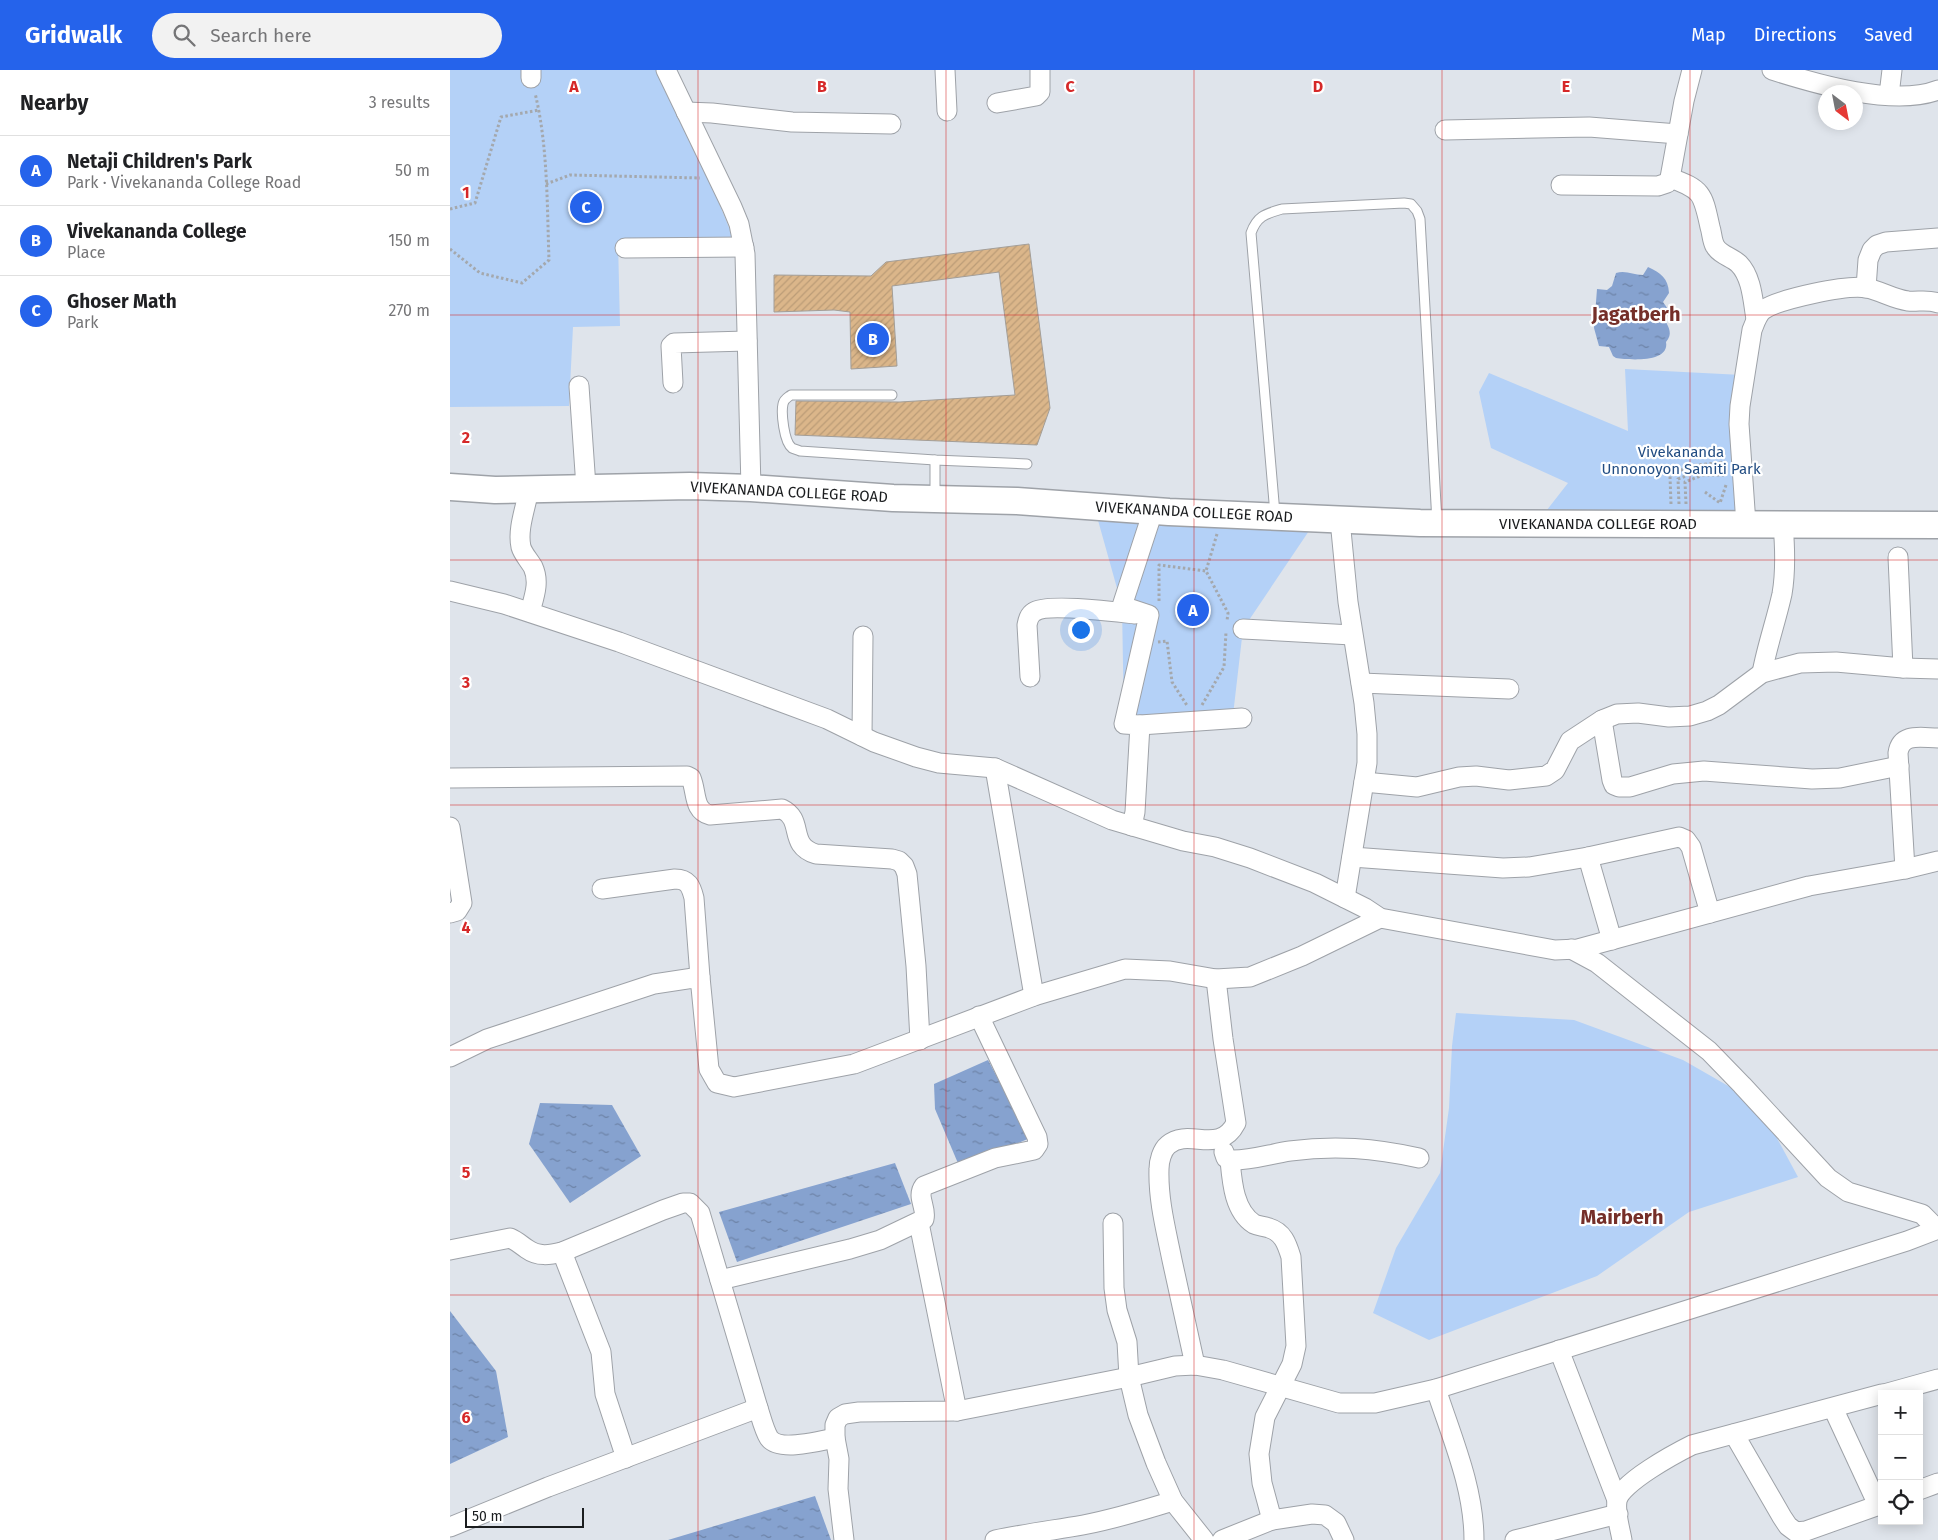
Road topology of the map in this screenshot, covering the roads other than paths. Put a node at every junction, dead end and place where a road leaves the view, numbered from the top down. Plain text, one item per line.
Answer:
1 (666, 70) edge
2 (945, 70) edge
3 (1040, 70) edge
4 (1692, 70) edge
5 (1772, 70) edge
6 (1892, 70) edge
7 (1938, 90) edge
8 (1889, 95) junction
9 (997, 103) dead end
10 (947, 111) dead end
11 (686, 112) junction
12 (891, 124) dead end
13 (1445, 130) dead end
14 (1678, 134) junction
15 (1670, 178) junction
16 (1561, 185) dead end
17 (1938, 238) edge
18 (744, 247) junction
19 (625, 248) dead end
20 (1866, 288) junction
21 (1938, 302) edge
22 (1756, 319) junction
23 (747, 340) junction
24 (673, 383) dead end
25 (579, 386) dead end
26 (892, 395) dead end
27 (935, 460) junction
28 (1027, 464) dead end
29 (450, 487) edge
30 (586, 487) junction
31 (751, 488) junction
32 (529, 489) junction
33 (936, 499) junction
34 (1153, 510) junction
35 (1275, 517) junction
36 (1340, 520) junction
37 (1437, 523) junction
38 (1746, 524) junction
39 (1782, 524) junction
40 (1938, 525) edge
41 (1898, 557) dead end
42 (450, 591) edge
43 (530, 612) junction
44 (1154, 612) junction
45 (1232, 628) road end
46 (864, 636) dead end
47 (1352, 636) junction
48 (1903, 668) junction
49 (1938, 669) edge
50 (1762, 673) junction
51 (1030, 677) dead end
52 (1361, 683) junction
53 (1509, 689) dead end
54 (1242, 718) dead end
55 (1602, 720) junction
56 (1140, 725) junction
57 (862, 736) junction
58 (1938, 738) edge
59 (1899, 766) junction
60 (995, 768) junction
61 (451, 779) edge
62 (1364, 782) junction
63 (1132, 826) junction
64 (450, 827) edge
65 (1352, 857) junction
66 (1588, 857) junction
67 (1938, 861) edge
68 (1905, 869) junction
69 (602, 889) dead end
70 (1345, 898) junction
71 (450, 913) edge
72 (1710, 913) junction
73 (1380, 918) junction
74 (1612, 940) junction
75 (1572, 949) junction
76 (700, 977) junction
77 (1216, 979) junction
78 (1034, 996) junction
79 (979, 1016) junction
80 (920, 1040) junction
81 (450, 1057) edge
82 (1220, 1138) junction
83 (1419, 1158) dead end
84 (1230, 1160) junction
85 (919, 1223) junction
86 (1113, 1223) dead end
87 (1937, 1229) edge
88 (450, 1250) edge
89 (562, 1252) junction
90 (720, 1280) junction
91 (1559, 1350) junction
92 (1195, 1365) junction
93 (1130, 1377) junction
94 (1938, 1378) edge
95 (1280, 1386) junction
96 (1436, 1388) junction
97 (1897, 1390) edge
98 (1878, 1395) edge
99 (758, 1408) junction
100 (1833, 1408) junction
101 (957, 1411) junction
102 (1734, 1434) junction
103 (834, 1438) junction
104 (626, 1458) junction
105 (1938, 1483) edge
106 (1923, 1489) edge
107 (1173, 1500) junction
108 (1878, 1501) edge
109 (1878, 1506) edge
110 (1617, 1507) junction
111 (1272, 1520) junction
112 (450, 1527) edge
113 (844, 1540) edge
114 (995, 1540) edge
115 (1204, 1540) edge
116 (1222, 1540) edge
117 (1344, 1540) edge
118 (1474, 1540) edge
119 (1515, 1540) edge
120 (1622, 1540) edge

1 - 11 street
2 - 10 street
3 - 9 street
4 - 14 street
5 - 8 street
6 - 8 street
7 - 8 street
11 - 12 street
11 - 18 street
13 - 14 street
14 - 15 street
15 - 16 street
15 - 22 street
17 - 20 street
18 - 19 street
18 - 23 street
20 - 21 street
20 - 22 street
22 - 38 street
23 - 24 street
23 - 31 street
25 - 30 street
26 - 27 lane
27 - 28 lane
27 - 33 lane
29 - 32 street, VIVEKANANDA COLLEGE ROAD
30 - 31 street, VIVEKANANDA COLLEGE ROAD
30 - 32 street, VIVEKANANDA COLLEGE ROAD
31 - 33 street, VIVEKANANDA COLLEGE ROAD
32 - 43 street
33 - 34 street, VIVEKANANDA COLLEGE ROAD
34 - 35 street, VIVEKANANDA COLLEGE ROAD
34 - 44 street
35 - 36 street, VIVEKANANDA COLLEGE ROAD
35 - 37 lane
36 - 37 street, VIVEKANANDA COLLEGE ROAD
36 - 47 street
37 - 38 street, VIVEKANANDA COLLEGE ROAD
38 - 39 street, VIVEKANANDA COLLEGE ROAD
39 - 40 street, VIVEKANANDA COLLEGE ROAD
39 - 50 street
41 - 48 street
42 - 43 street
43 - 57 street
44 - 51 street
44 - 56 street
45 - 47 street
46 - 57 street
47 - 52 street
48 - 49 street
48 - 50 street
50 - 55 street
52 - 53 street
52 - 62 street
54 - 56 street
55 - 59 street
55 - 62 street
56 - 63 street
57 - 60 street
58 - 59 street
59 - 68 street
60 - 63 street
60 - 78 street
61 - 80 street
62 - 65 street
63 - 70 street
64 - 71 street
65 - 66 street
65 - 70 street
66 - 72 street
66 - 74 street
67 - 68 street
68 - 72 street
69 - 76 street
70 - 73 street
72 - 74 street
73 - 75 street
73 - 77 street
74 - 75 street
75 - 87 street
76 - 80 street
76 - 81 street
77 - 78 street
77 - 82 street
78 - 79 street
79 - 80 street
79 - 85 street
82 - 84 street
82 - 92 street
83 - 84 street
84 - 95 street
85 - 90 street
85 - 101 street
86 - 93 street
87 - 91 street
88 - 89 street
89 - 90 street
89 - 104 street
90 - 99 street
91 - 96 street
91 - 110 street
92 - 93 street
92 - 95 street
93 - 101 street
93 - 107 street
94 - 97 street
95 - 96 street
95 - 111 street
96 - 118 street
98 - 100 street
99 - 103 street
99 - 104 street
100 - 102 street
100 - 108 street
101 - 103 street
102 - 109 street
102 - 110 street
103 - 113 street
104 - 112 street
105 - 106 street
107 - 114 street
107 - 115 street
110 - 119 street
110 - 120 street
111 - 116 street
111 - 117 street

